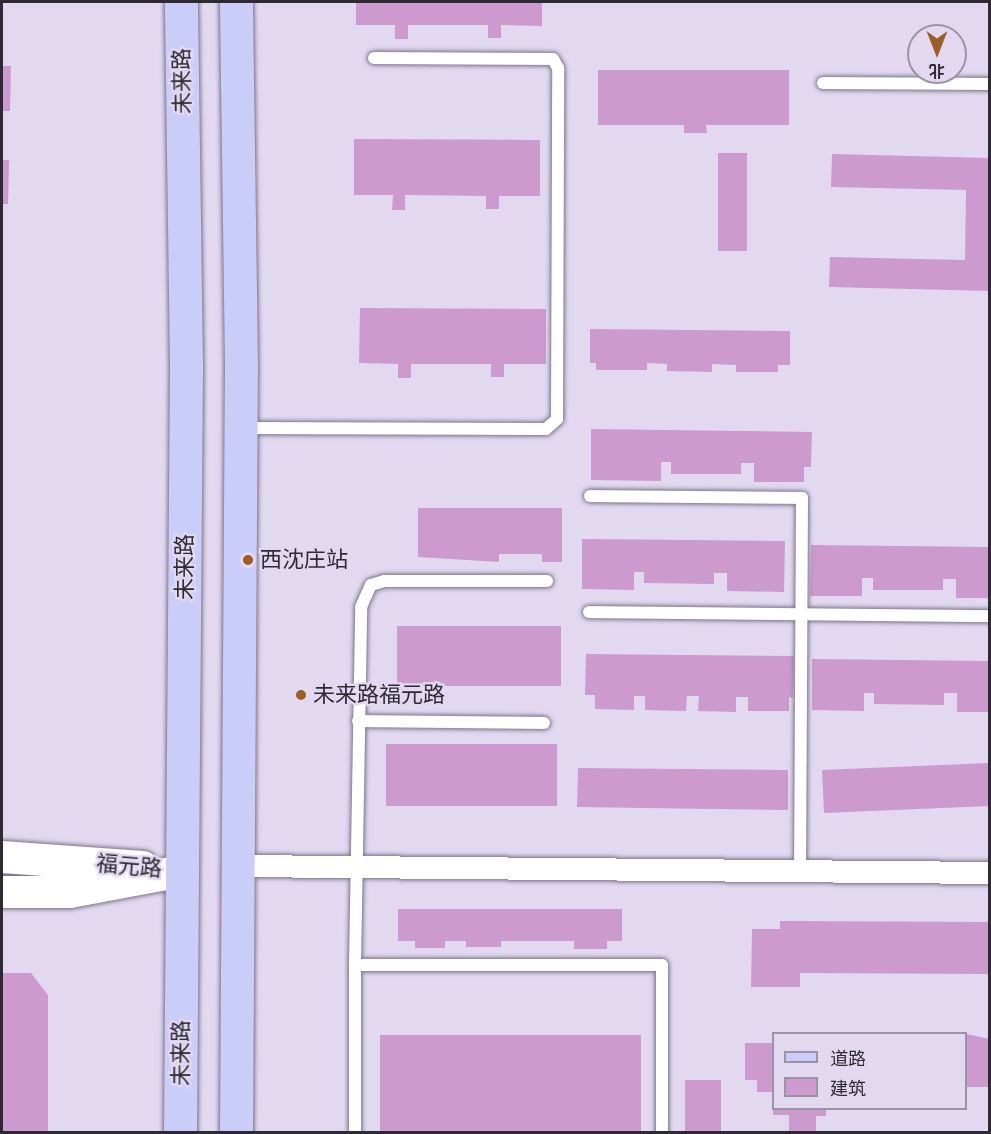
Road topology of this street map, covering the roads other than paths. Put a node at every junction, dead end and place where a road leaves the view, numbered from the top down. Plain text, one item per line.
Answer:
1 (181, 2) edge
2 (236, 2) edge
3 (374, 58) dead end
4 (823, 83) dead end
5 (990, 84) edge
6 (241, 428) junction
7 (590, 496) dead end
8 (546, 581) dead end
9 (589, 612) dead end
10 (801, 614) junction
11 (990, 616) edge
12 (358, 721) junction
13 (544, 723) dead end
14 (2, 857) edge
15 (237, 866) junction
16 (355, 867) junction
17 (182, 871) junction
18 (800, 871) junction
19 (990, 873) edge
20 (2, 892) edge
21 (355, 965) junction
22 (180, 1132) edge
23 (236, 1132) edge
24 (355, 1132) edge
25 (662, 1132) edge

1 - 17 main road, 未来路
2 - 6 main road
3 - 6 lane
4 - 5 lane
6 - 15 main road
7 - 10 lane
8 - 12 lane
9 - 10 lane
10 - 11 lane
10 - 18 lane
12 - 13 lane
12 - 16 lane
14 - 17 main road, 福元路
15 - 16 street
15 - 23 main road
16 - 18 street
16 - 21 lane
17 - 20 main road, 福元路
17 - 22 main road, 未来路
18 - 19 street
21 - 24 lane
21 - 25 lane

